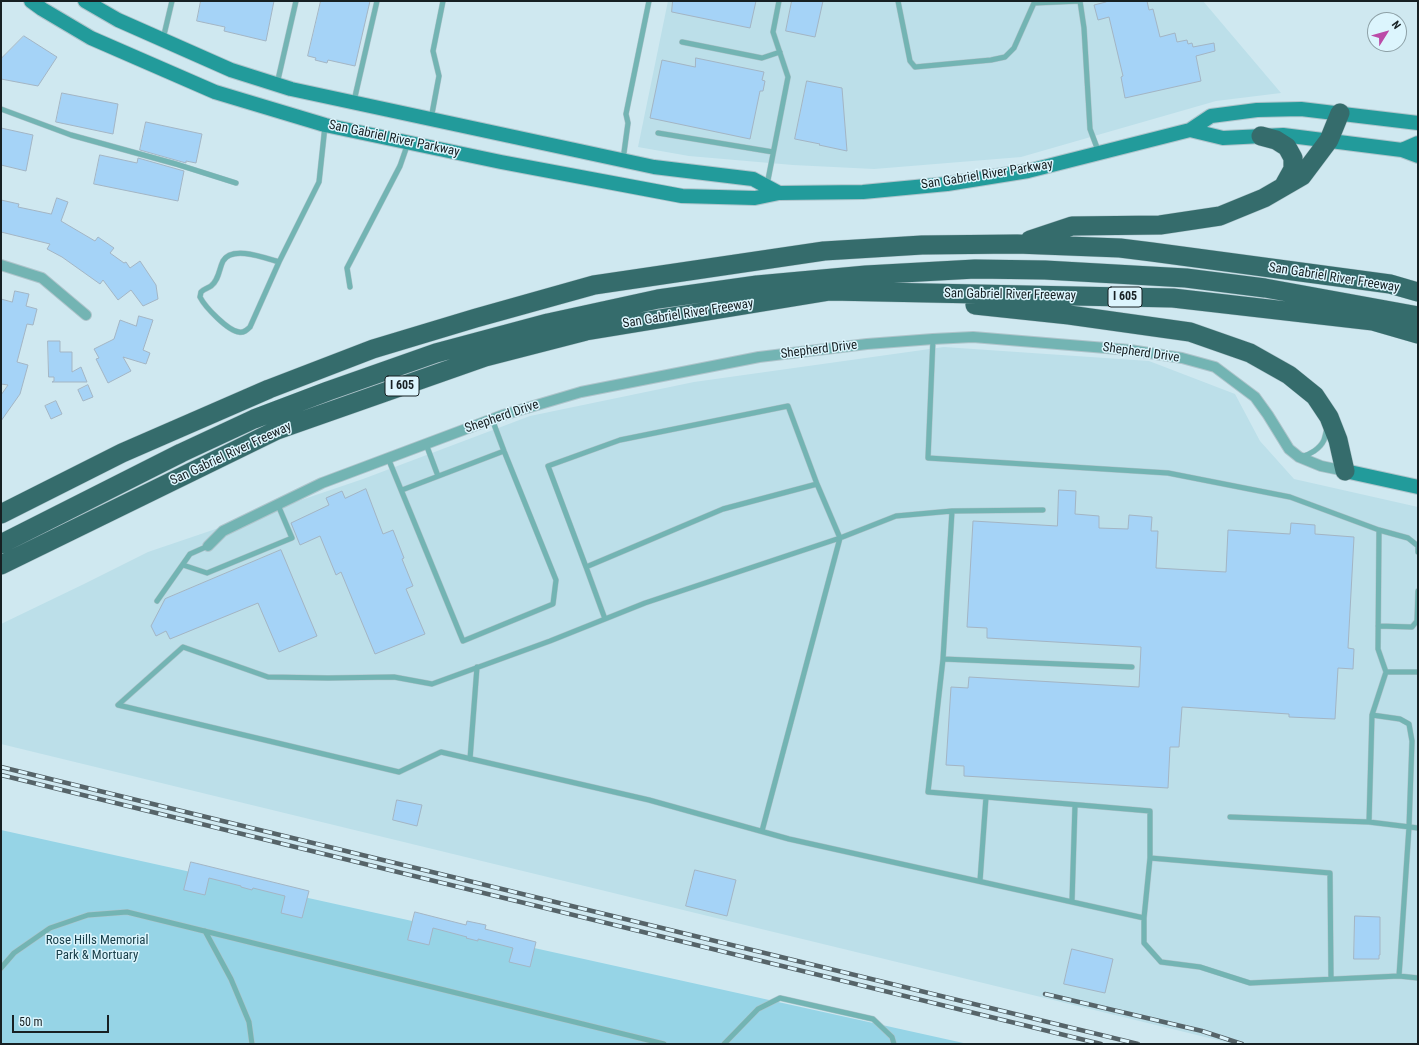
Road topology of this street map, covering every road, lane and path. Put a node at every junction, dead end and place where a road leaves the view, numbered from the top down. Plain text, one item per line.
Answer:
1 (31, 1) edge
2 (85, 1) edge
3 (172, 1) edge
4 (296, 1) edge
5 (377, 1) edge
6 (443, 1) edge
7 (649, 1) edge
8 (779, 1) edge
9 (898, 1) edge
10 (1080, 1) edge
11 (163, 40) junction
12 (682, 42) dead end
13 (780, 52) junction
14 (277, 85) junction
15 (353, 103) junction
16 (1, 109) edge
17 (1340, 113) junction
18 (431, 120) junction
19 (1418, 123) edge
20 (325, 125) junction
21 (1190, 130) junction
22 (658, 134) dead end
23 (1261, 136) junction
24 (1329, 140) junction
25 (409, 142) junction
26 (1418, 143) edge
27 (1402, 150) junction
28 (773, 152) junction
29 (1100, 154) junction
30 (1418, 156) edge
31 (623, 161) junction
32 (236, 182) dead end
33 (767, 186) junction
34 (1283, 187) junction
35 (779, 193) junction
36 (1017, 244) junction
37 (1152, 252) junction
38 (278, 262) junction
39 (1, 265) edge
40 (350, 287) dead end
41 (830, 291) junction
42 (1418, 292) edge
43 (86, 315) dead end
44 (1418, 316) edge
45 (1418, 334) edge
46 (934, 339) junction
47 (1329, 417) junction
48 (492, 419) junction
49 (426, 444) junction
50 (504, 451) junction
51 (1299, 457) junction
52 (388, 458) junction
53 (1344, 472) junction
54 (438, 476) junction
55 (817, 484) junction
56 (1418, 488) edge
57 (402, 490) junction
58 (278, 505) junction
59 (1044, 510) dead end
60 (952, 511) junction
61 (1, 514) edge
62 (1379, 530) junction
63 (1, 532) edge
64 (840, 538) junction
65 (1, 544) edge
66 (208, 546) joint
67 (1418, 552) edge
68 (183, 565) junction
69 (1, 566) edge
70 (586, 567) junction
71 (1418, 591) edge
72 (157, 601) dead end
73 (605, 619) junction
74 (1378, 626) junction
75 (944, 659) junction
76 (1132, 666) dead end
77 (477, 667) junction
78 (1386, 672) junction
79 (1418, 672) edge
80 (1372, 715) junction
81 (470, 758) junction
82 (986, 797) junction
83 (1076, 805) junction
84 (1230, 817) dead end
85 (1369, 822) junction
86 (1409, 827) junction
87 (1418, 828) edge
88 (762, 831) junction
89 (1150, 858) junction
90 (980, 881) junction
91 (1072, 901) junction
92 (1144, 918) junction
93 (205, 931) junction
94 (1, 968) edge
95 (1399, 976) junction
96 (1418, 978) edge
97 (1331, 979) junction
98 (252, 1044) edge
99 (664, 1044) edge
100 (724, 1044) edge
101 (894, 1044) edge

1 - 20 main road, San Gabriel River Parkway
2 - 11 main road, San Gabriel River Parkway
3 - 11 lane
4 - 14 lane
5 - 15 lane
6 - 18 lane
7 - 31 lane
8 - 13 lane
9 - 10 lane
10 - 29 lane
11 - 14 main road, San Gabriel River Parkway
12 - 13 lane
13 - 28 lane
14 - 15 main road, San Gabriel River Parkway
15 - 18 main road, San Gabriel River Parkway
16 - 32 lane
17 - 19 main road, San Gabriel River Parkway
17 - 21 main road, San Gabriel River Parkway
17 - 24 highway
18 - 31 main road, San Gabriel River Parkway
20 - 25 main road, San Gabriel River Parkway
20 - 38 lane
21 - 23 main road, San Gabriel River Parkway
21 - 29 main road, San Gabriel River Parkway
22 - 28 lane
23 - 24 main road, San Gabriel River Parkway
23 - 34 highway
24 - 27 main road, San Gabriel River Parkway
24 - 34 highway
25 - 35 main road, San Gabriel River Parkway
25 - 40 lane
26 - 27 main road
27 - 30 main road, San Gabriel River Parkway
28 - 33 lane
29 - 35 main road, San Gabriel River Parkway
31 - 33 main road, San Gabriel River Parkway
33 - 35 main road, San Gabriel River Parkway
34 - 36 highway
36 - 37 highway, San Gabriel River Freeway
36 - 61 highway, San Gabriel River Freeway
37 - 42 highway, San Gabriel River Freeway
37 - 63 highway
38 - 38 lane
39 - 43 street
41 - 45 highway, San Gabriel River Freeway / I 605
41 - 47 highway
41 - 69 highway, San Gabriel River Freeway / I 605
44 - 65 highway
46 - 48 street, Shepherd Drive
46 - 51 street, Shepherd Drive
46 - 62 lane
47 - 51 lane
47 - 53 highway
48 - 49 street, Shepherd Drive
48 - 50 lane
49 - 52 street, Shepherd Drive
49 - 54 lane
50 - 54 lane
50 - 57 lane
51 - 53 street, Shepherd Drive
52 - 57 lane
52 - 58 street, Shepherd Drive
53 - 56 main road, Shepherd Drive
54 - 57 lane
55 - 64 lane
55 - 70 lane
55 - 70 lane
58 - 66 street, Shepherd Drive
58 - 68 lane
59 - 60 lane
60 - 64 lane
60 - 75 lane
62 - 67 lane
62 - 74 lane
64 - 73 lane
64 - 88 lane
66 - 68 lane
68 - 72 lane
70 - 73 lane
71 - 74 lane
73 - 77 lane
74 - 78 lane
75 - 76 lane
75 - 82 lane
77 - 81 lane
77 - 81 lane
78 - 79 lane
78 - 80 lane
80 - 85 lane
80 - 86 lane
81 - 88 lane
82 - 83 lane
82 - 90 lane
83 - 89 lane
83 - 91 lane
84 - 85 lane
85 - 86 lane
86 - 87 lane
86 - 95 lane
88 - 90 lane
89 - 92 lane
89 - 97 lane
90 - 91 lane
91 - 92 lane
92 - 97 lane
93 - 94 lane
93 - 98 lane
93 - 99 lane
95 - 96 lane
95 - 97 lane
100 - 101 lane

